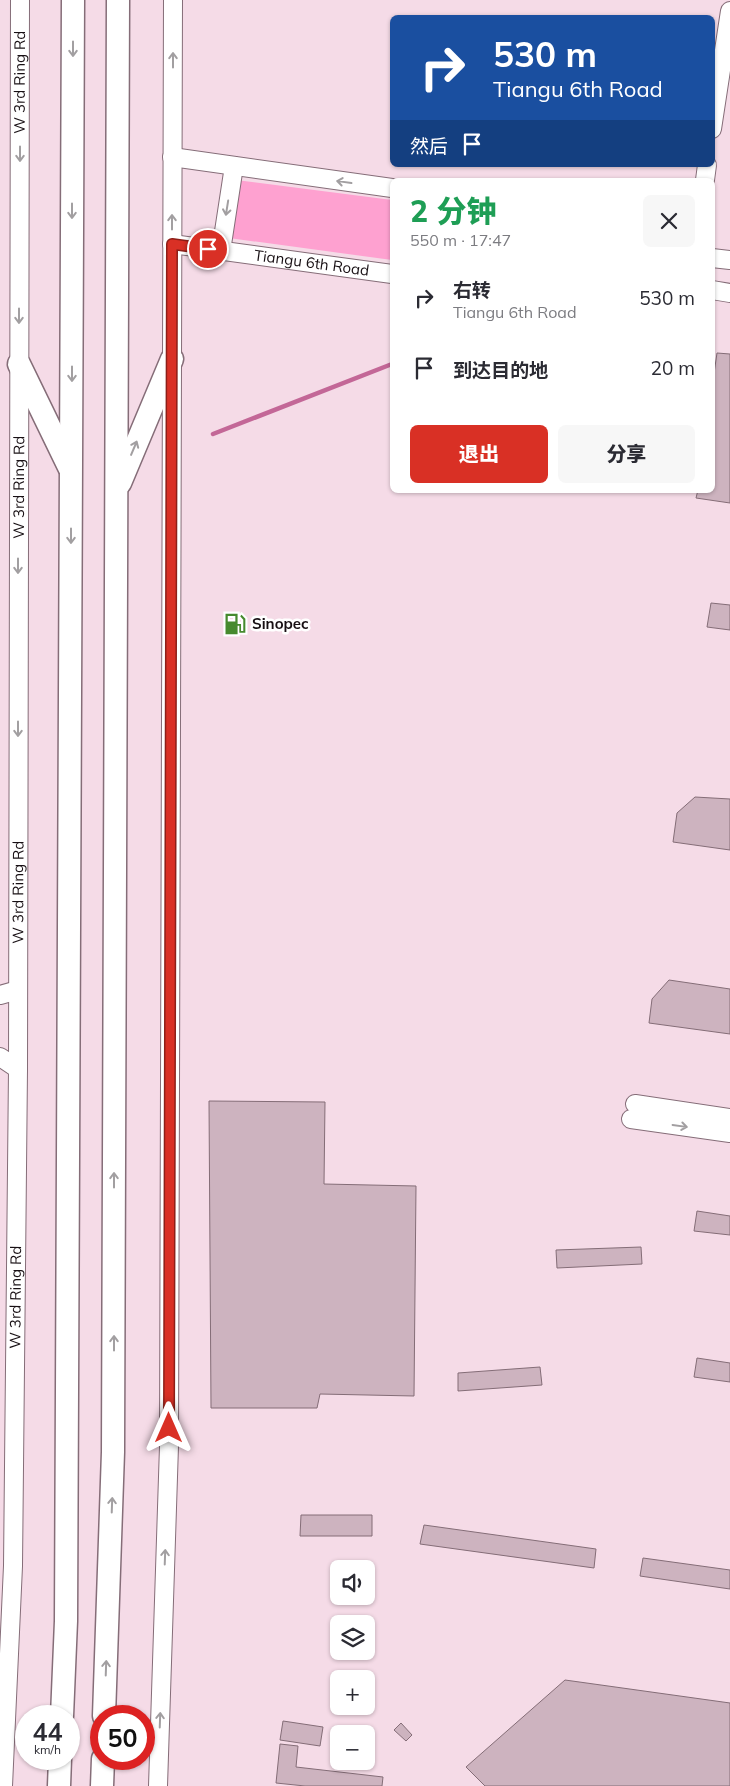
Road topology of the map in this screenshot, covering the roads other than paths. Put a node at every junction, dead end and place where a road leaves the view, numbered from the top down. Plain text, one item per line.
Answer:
1 (20, 0) edge
2 (73, 0) edge
3 (118, 0) edge
4 (173, 0) edge
5 (730, 11) edge
6 (715, 109) edge
7 (172, 157) junction
8 (234, 166) junction
9 (390, 188) edge
10 (172, 244) junction
11 (221, 251) junction
12 (715, 258) edge
13 (730, 260) edge
14 (390, 274) edge
15 (715, 290) edge
16 (730, 293) edge
17 (172, 359) junction
18 (19, 364) junction
19 (72, 473) junction
20 (115, 493) junction
21 (18, 990) junction
22 (0, 995) edge
23 (0, 1057) edge
24 (18, 1069) junction
25 (730, 1118) edge
26 (730, 1133) edge
27 (7, 1452) edge
28 (62, 1705) edge
29 (104, 1705) edge
30 (60, 1770) edge
31 (103, 1770) edge
32 (3, 1786) edge
33 (59, 1786) edge
34 (102, 1786) edge
35 (158, 1786) edge

1 -> 18 main road, W 3rd Ring Rd
2 -> 19 highway
3 - 20 highway
7 -> 4 main road
5 - 6 main road
7 - 8 main road
10 -> 7 main road
9 -> 8 main road
8 -> 11 main road
10 - 11 main road, Tiangu 6th Road
10 - 17 main road
11 - 14 main road, Tiangu 6th Road
12 - 13 main road
15 - 16 main road
20 -> 17 highway
35 -> 17 main road
18 - 19 highway
18 -> 21 main road, W 3rd Ring Rd
19 -> 28 highway
29 -> 20 highway
21 - 22 main road
21 - 24 main road, W 3rd Ring Rd
23 - 24 main road
24 - 27 main road, W 3rd Ring Rd
25 -> 26 main road
27 - 32 main road, W 3rd Ring Rd
30 - 33 highway
31 - 34 highway

